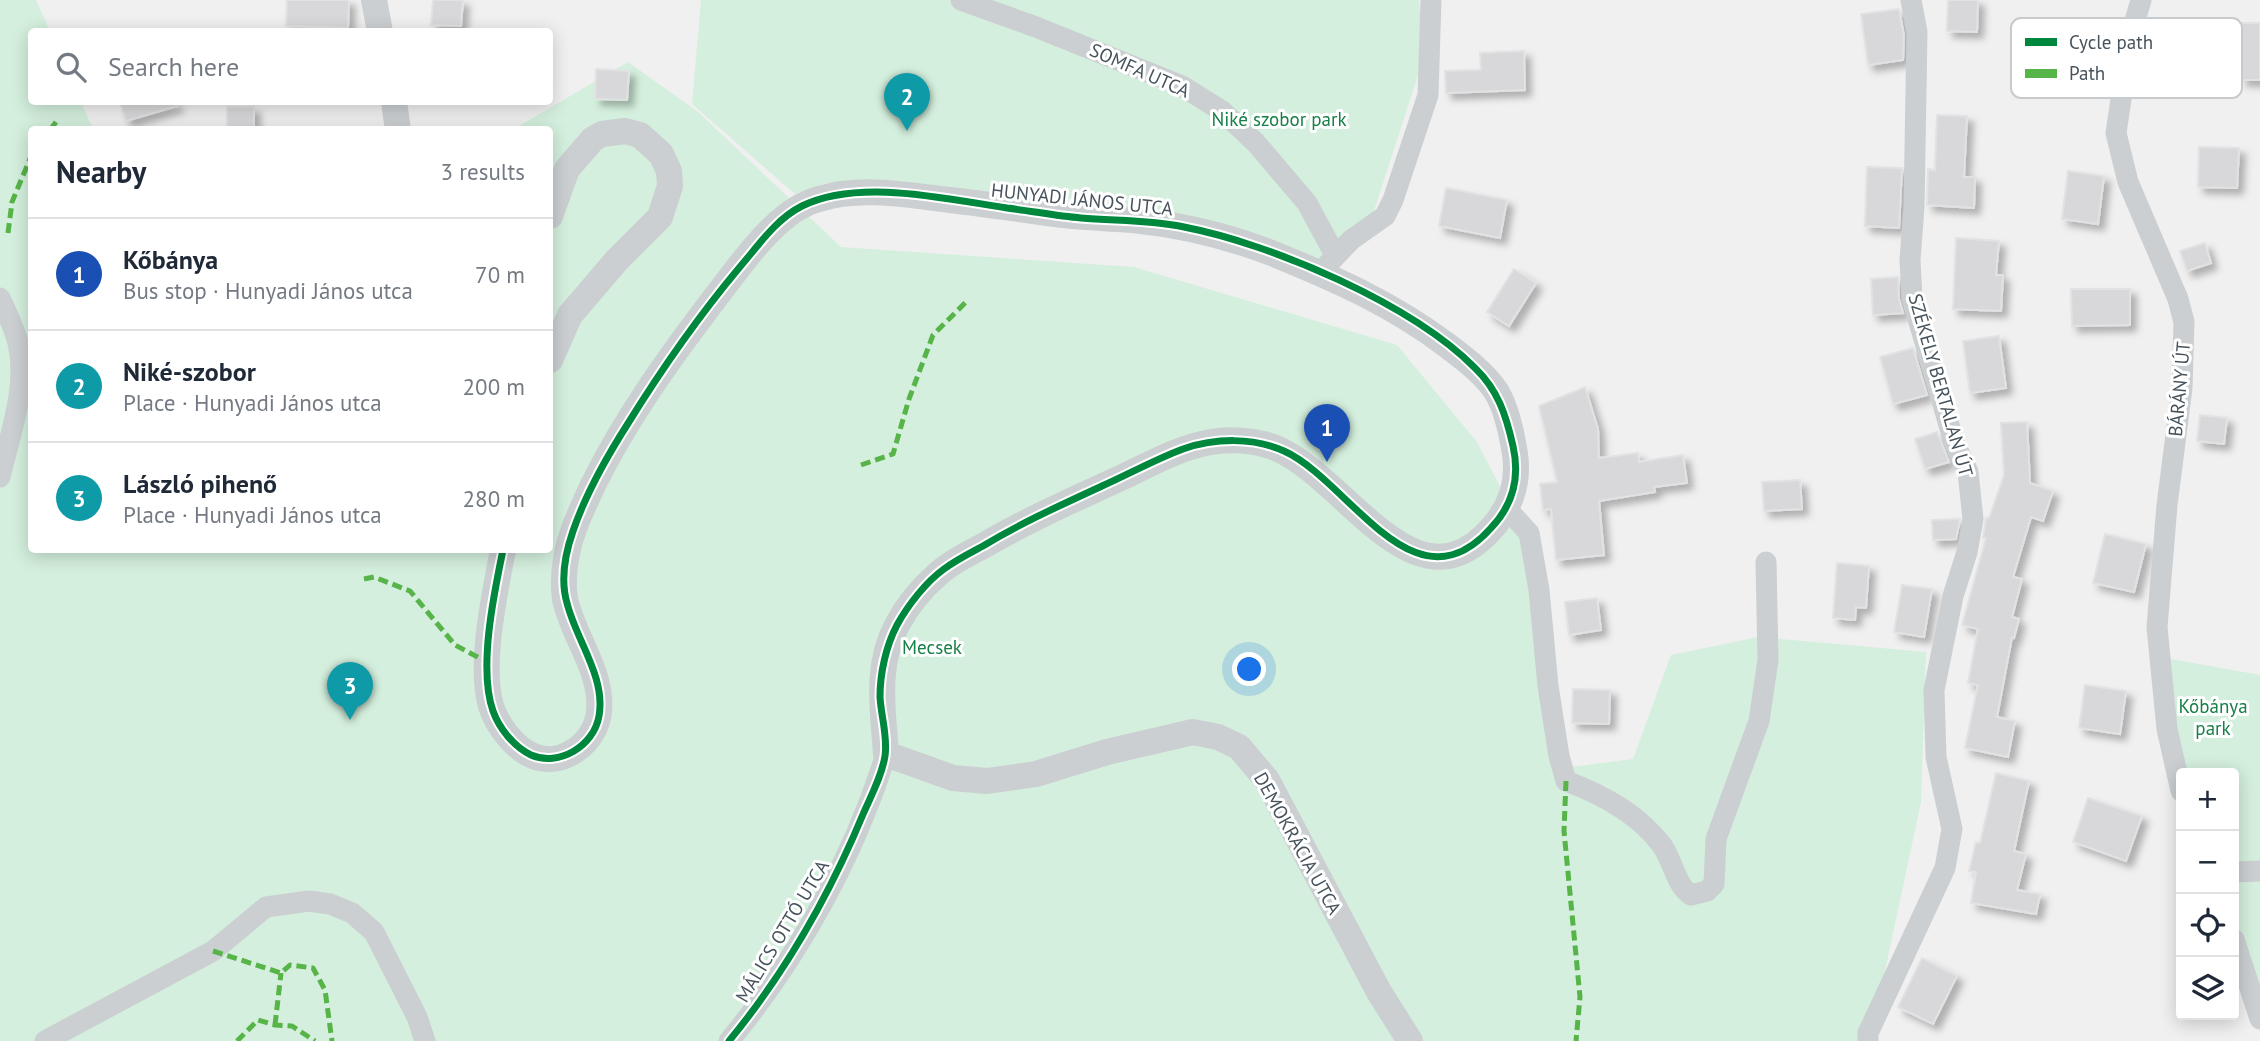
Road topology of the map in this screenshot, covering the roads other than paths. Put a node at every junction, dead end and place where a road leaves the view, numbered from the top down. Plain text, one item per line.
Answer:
1 (374, 0) edge
2 (961, 0) edge
3 (1431, 0) edge
4 (1911, 0) edge
5 (2141, 0) edge
6 (2136, 18) edge
7 (379, 28) edge
8 (2121, 98) edge
9 (394, 105) edge
10 (397, 126) edge
11 (553, 208) edge
12 (1328, 264) junction
13 (0, 298) edge
14 (553, 353) edge
15 (0, 477) edge
16 (1507, 509) junction
17 (502, 553) edge
18 (1766, 562) dead end
19 (886, 754) junction
20 (2176, 769) edge
21 (2260, 871) edge
22 (2239, 872) edge
23 (2239, 954) edge
24 (2260, 1019) edge
25 (45, 1041) edge
26 (425, 1041) edge
27 (729, 1041) edge
28 (1409, 1041) edge
29 (1868, 1041) edge

1 - 7 street
2 - 12 street, SOMFA UTCA
3 - 12 street
4 - 29 street, SZÉKELY BERTALAN ÚT
5 - 6 street, BÁRÁNY ÚT
8 - 20 street, BÁRÁNY ÚT
9 - 10 street
11 - 14 street
12 - 16 street, HUNYADI JÁNOS UTCA
12 - 17 street, HUNYADI JÁNOS UTCA
13 - 15 street
16 - 18 street
16 - 19 street, HUNYADI JÁNOS UTCA
19 - 27 street, MÁLICS OTTÓ UTCA
19 - 28 street, DEMOKRÁCIA UTCA
21 - 22 street
23 - 24 street
25 - 26 street

